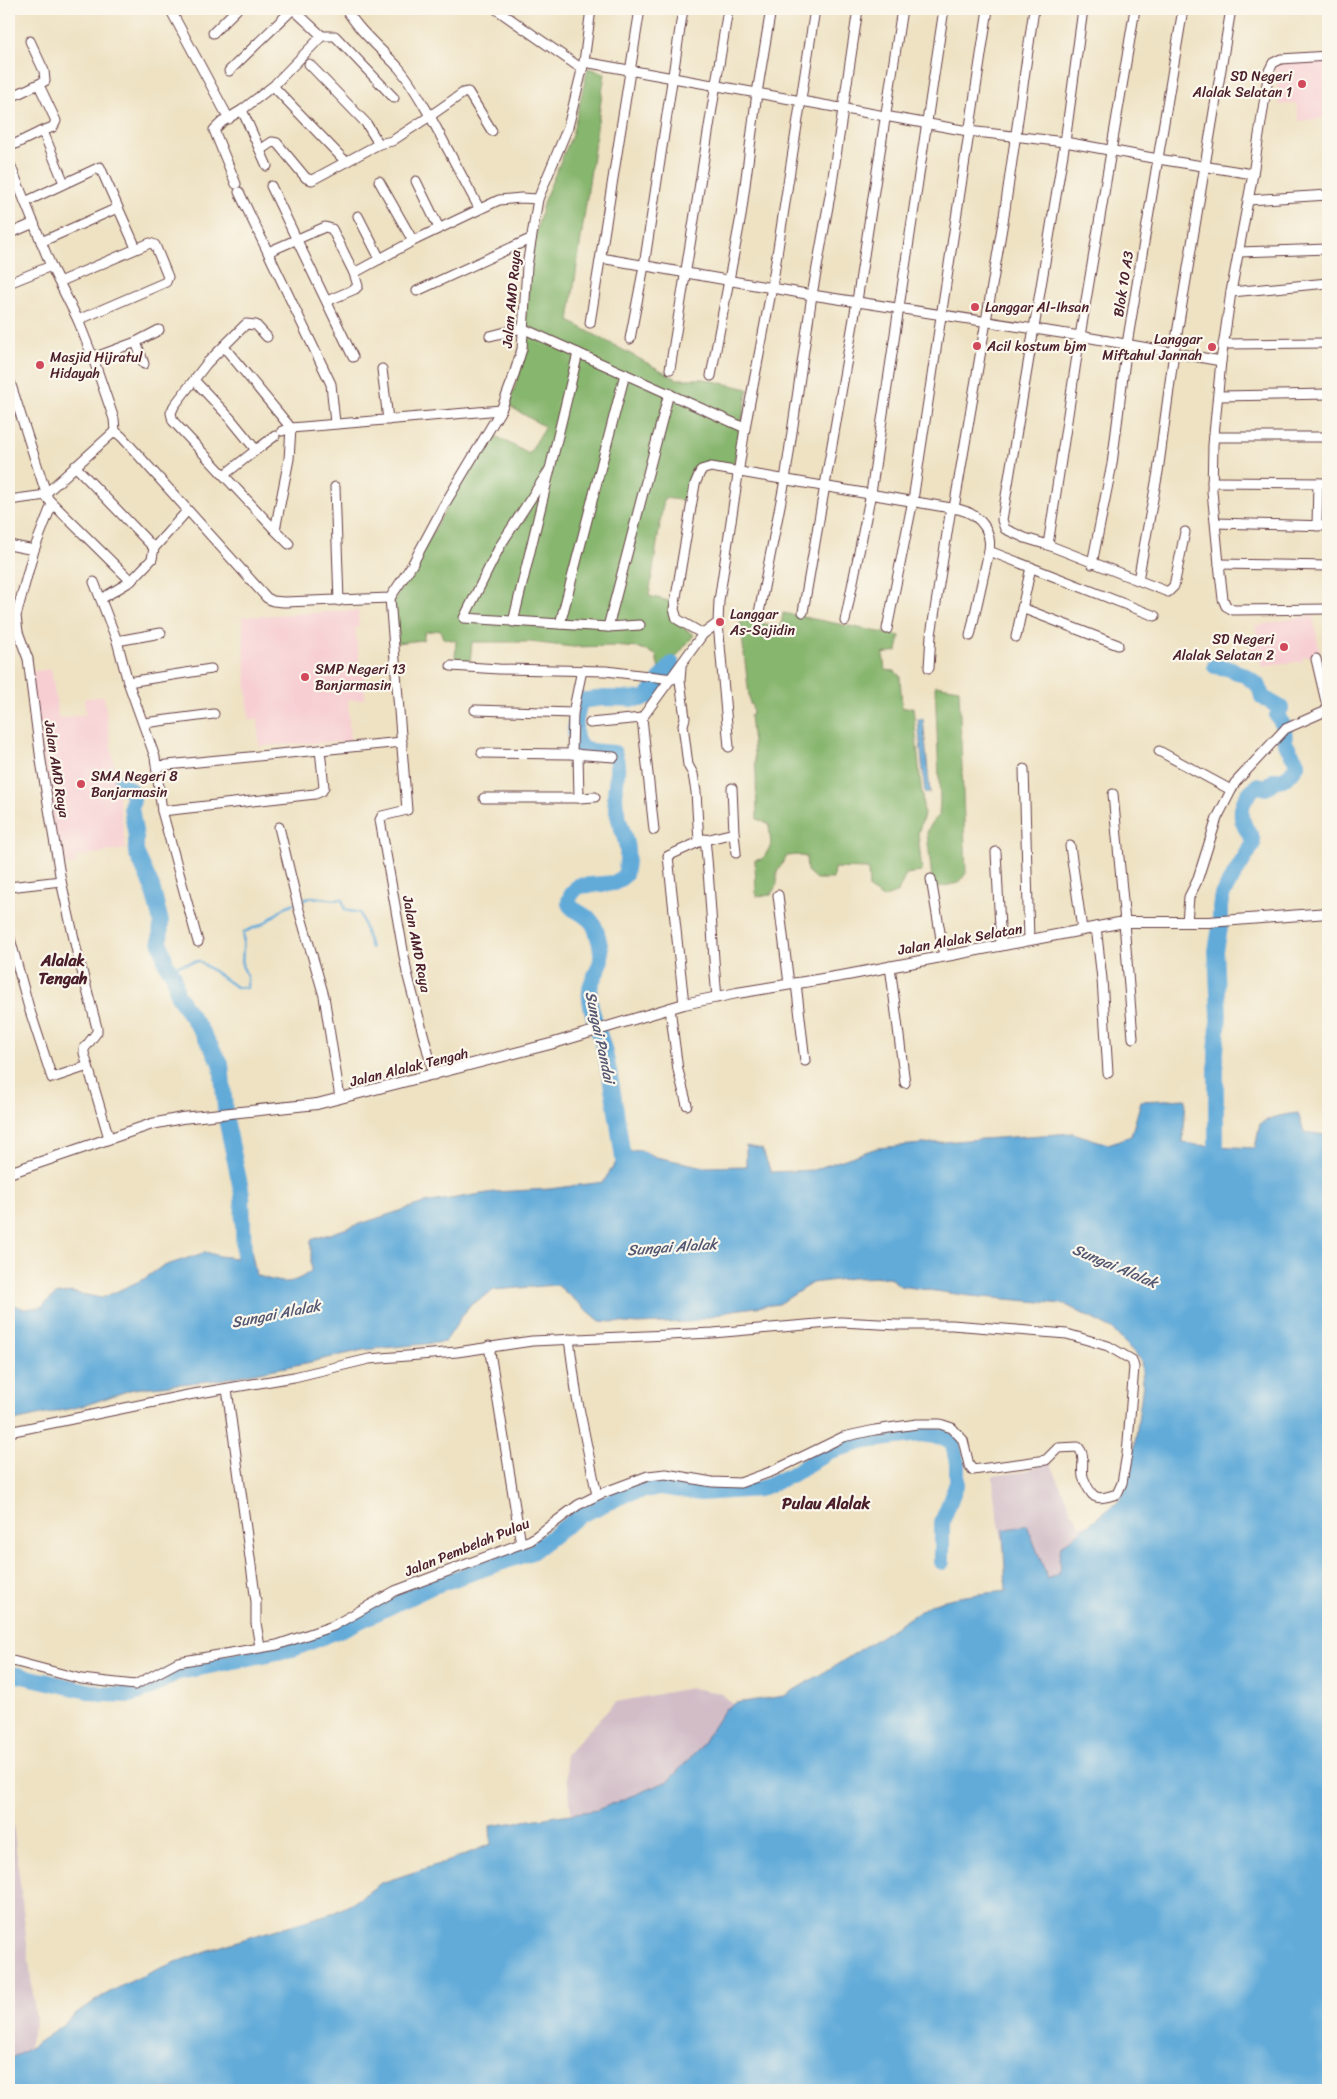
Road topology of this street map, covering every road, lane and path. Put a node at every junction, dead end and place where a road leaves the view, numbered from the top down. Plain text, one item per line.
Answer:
1 (170, 9) edge
2 (237, 9) edge
3 (293, 9) edge
4 (346, 9) edge
5 (496, 9) edge
6 (591, 9) edge
7 (640, 9) edge
8 (683, 9) edge
9 (728, 9) edge
10 (771, 9) edge
11 (815, 9) edge
12 (858, 9) edge
13 (902, 9) edge
14 (944, 9) edge
15 (988, 9) edge
16 (1034, 9) edge
17 (1084, 9) edge
18 (1135, 9) edge
19 (1183, 9) edge
20 (1231, 9) edge
21 (213, 33) dead end
22 (322, 36) junction
23 (30, 41) dead end
24 (1328, 56) edge
25 (309, 64) dead end
26 (583, 65) junction
27 (630, 70) junction
28 (229, 71) dead end
29 (672, 78) junction
30 (276, 83) dead end
31 (39, 85) junction
32 (716, 85) junction
33 (757, 93) junction
34 (9, 98) edge
35 (394, 98) dead end
36 (800, 101) junction
37 (842, 108) junction
38 (242, 110) junction
39 (430, 116) junction
40 (884, 116) junction
41 (229, 118) junction
42 (926, 123) junction
43 (492, 131) dead end
44 (968, 131) junction
45 (40, 132) junction
46 (1015, 136) junction
47 (1065, 142) junction
48 (379, 144) junction
49 (9, 147) edge
50 (260, 150) junction
51 (1112, 151) junction
52 (1158, 160) junction
53 (9, 162) edge
54 (346, 162) junction
55 (267, 166) dead end
56 (1206, 167) junction
57 (1253, 174) junction
58 (12, 179) edge
59 (379, 181) dead end
60 (416, 181) dead end
61 (64, 183) junction
62 (271, 186) dead end
63 (1328, 194) edge
64 (538, 199) junction
65 (1248, 200) junction
66 (25, 202) junction
67 (479, 208) junction
68 (113, 210) dead end
69 (358, 216) dead end
70 (34, 223) junction
71 (440, 228) junction
72 (9, 234) edge
73 (298, 238) junction
74 (530, 239) junction
75 (413, 241) junction
76 (41, 242) junction
77 (136, 248) junction
78 (1328, 249) edge
79 (268, 252) junction
80 (1238, 252) junction
81 (602, 258) junction
82 (380, 259) junction
83 (51, 266) junction
84 (644, 266) junction
85 (354, 272) junction
86 (686, 273) junction
87 (729, 279) junction
88 (59, 282) junction
89 (9, 283) edge
90 (1328, 283) edge
91 (772, 287) junction
92 (416, 291) dead end
93 (1231, 292) junction
94 (812, 295) junction
95 (327, 301) junction
96 (857, 301) junction
97 (899, 309) junction
98 (940, 315) junction
99 (78, 320) junction
100 (987, 322) junction
101 (590, 323) dead end
102 (522, 328) junction
103 (1032, 329) junction
104 (159, 330) dead end
105 (490, 336) dead end
106 (1080, 336) junction
107 (267, 337) dead end
108 (630, 339) dead end
109 (136, 342) junction
110 (1328, 343) edge
111 (1127, 344) junction
112 (1224, 344) junction
113 (224, 347) junction
114 (1174, 352) junction
115 (578, 353) junction
116 (353, 356) dead end
117 (94, 358) junction
118 (1221, 360) junction
119 (144, 364) dead end
120 (382, 369) dead end
121 (670, 369) dead end
122 (625, 374) junction
123 (711, 376) dead end
124 (9, 379) edge
125 (194, 380) junction
126 (669, 393) junction
127 (1328, 394) edge
128 (12, 396) edge
129 (1219, 396) junction
130 (501, 410) junction
131 (388, 420) junction
132 (335, 423) junction
133 (745, 428) junction
134 (115, 431) junction
135 (283, 432) junction
136 (1214, 437) junction
137 (1328, 437) edge
138 (256, 450) junction
139 (75, 466) junction
140 (550, 469) junction
141 (740, 472) junction
142 (224, 475) junction
143 (785, 480) junction
144 (1212, 482) junction
145 (1318, 482) junction
146 (1328, 482) edge
147 (826, 485) junction
148 (335, 487) dead end
149 (871, 493) junction
150 (46, 494) junction
151 (9, 500) edge
152 (913, 500) junction
153 (52, 504) junction
154 (953, 508) junction
155 (187, 511) junction
156 (1216, 523) junction
157 (1317, 526) junction
158 (1328, 526) edge
159 (275, 530) junction
160 (1184, 532) dead end
161 (289, 544) dead end
162 (9, 545) edge
163 (1048, 545) junction
164 (154, 548) junction
165 (34, 550) junction
166 (989, 551) junction
167 (1092, 564) junction
168 (1219, 564) junction
169 (1328, 566) edge
170 (1031, 567) junction
171 (1138, 580) junction
172 (131, 581) junction
173 (94, 582) dead end
174 (390, 598) junction
175 (101, 599) junction
176 (339, 601) junction
177 (1022, 608) junction
178 (1328, 609) edge
179 (803, 612) dead end
180 (1155, 616) dead end
181 (758, 618) dead end
182 (845, 621) dead end
183 (512, 622) junction
184 (718, 622) junction
185 (560, 624) junction
186 (640, 625) dead end
187 (608, 626) junction
188 (887, 629) dead end
189 (161, 633) dead end
190 (703, 634) junction
191 (970, 636) dead end
192 (1016, 636) dead end
193 (117, 641) junction
194 (1118, 645) dead end
195 (1316, 659) dead end
196 (451, 666) dead end
197 (681, 667) junction
198 (928, 668) dead end
199 (212, 669) dead end
200 (582, 670) junction
201 (665, 678) junction
202 (680, 681) junction
203 (128, 682) junction
204 (475, 710) dead end
205 (572, 713) junction
206 (214, 714) dead end
207 (642, 718) junction
208 (144, 723) junction
209 (590, 723) dead end
210 (402, 742) junction
211 (729, 748) dead end
212 (320, 750) junction
213 (1159, 751) dead end
214 (482, 753) dead end
215 (575, 754) junction
216 (614, 758) dead end
217 (157, 766) junction
218 (1024, 769) dead end
219 (732, 788) dead end
220 (1231, 790) junction
221 (1113, 794) dead end
222 (484, 798) dead end
223 (579, 798) junction
224 (595, 798) dead end
225 (162, 811) junction
226 (279, 827) dead end
227 (654, 830) dead end
228 (734, 833) junction
229 (702, 840) junction
230 (1070, 846) dead end
231 (996, 852) dead end
232 (736, 853) dead end
233 (931, 879) dead end
234 (61, 881) junction
235 (9, 887) edge
236 (778, 895) dead end
237 (1328, 913) edge
238 (1124, 922) junction
239 (1187, 922) junction
240 (1096, 927) junction
241 (1082, 929) junction
242 (9, 935) edge
243 (1029, 940) junction
244 (198, 942) dead end
245 (1001, 946) junction
246 (944, 956) junction
247 (890, 966) junction
248 (793, 983) junction
249 (717, 998) junction
250 (684, 1004) junction
251 (670, 1008) junction
252 (599, 1029) joint
253 (1133, 1038) dead end
254 (805, 1061) dead end
255 (88, 1066) junction
256 (1108, 1072) dead end
257 (434, 1075) junction
258 (905, 1084) dead end
259 (340, 1098) junction
260 (687, 1105) dead end
261 (109, 1138) junction
262 (9, 1172) edge
263 (569, 1339) junction
264 (490, 1346) junction
265 (227, 1389) junction
266 (9, 1432) edge
267 (596, 1495) junction
268 (521, 1544) junction
269 (260, 1648) junction
270 (9, 1660) edge

1 - 41 street
2 - 21 street
3 - 22 street
3 - 28 street
4 - 39 street
5 - 26 street
6 - 26 street, Jalan AMD Raya
7 - 27 street
8 - 29 street
9 - 32 street
10 - 33 street
11 - 36 street
12 - 37 street
13 - 40 street
14 - 42 street
15 - 44 street
16 - 46 street
17 - 47 street
18 - 51 street
19 - 52 street, Blok 10 A3
20 - 56 street
22 - 30 street
22 - 35 street
23 - 31 street
24 - 57 street
25 - 48 street
26 - 27 street
26 - 64 street, Jalan AMD Raya
27 - 29 street
27 - 81 street
29 - 32 street
29 - 84 street
31 - 34 street
31 - 45 street
32 - 33 street
32 - 86 street
33 - 36 street
33 - 87 street
36 - 37 street
36 - 91 street
37 - 40 street
37 - 94 street
38 - 41 street
38 - 50 street
38 - 54 street
39 - 43 street
39 - 48 street
39 - 67 street
40 - 42 street
40 - 96 street
41 - 79 street
42 - 44 street
42 - 97 street
44 - 46 street
44 - 98 street
45 - 49 street
45 - 61 street
46 - 47 street
46 - 100 street
47 - 51 street
47 - 103 street
48 - 54 street
50 - 54 street
50 - 55 street
51 - 52 street
51 - 106 street
52 - 56 street
52 - 111 street, Blok 10 A3
53 - 58 street
56 - 57 street
56 - 114 street
57 - 65 street
58 - 66 street
59 - 75 street
60 - 71 street
61 - 66 street
61 - 77 street
62 - 73 street
63 - 65 street
64 - 67 street
64 - 74 street, Jalan AMD Raya
65 - 80 street
66 - 70 street
67 - 71 street
68 - 76 street
69 - 82 street
70 - 72 street
70 - 76 street
71 - 75 street
73 - 79 street
73 - 85 street
73 - 95 street
74 - 92 street
74 - 102 street, Jalan AMD Raya
75 - 82 street
76 - 83 street
77 - 88 street
77 - 99 street
78 - 80 street
79 - 132 street
80 - 93 street
81 - 84 street
81 - 101 street
82 - 85 street
83 - 88 street
83 - 89 street
84 - 86 street
84 - 108 street
85 - 95 street
86 - 87 street
86 - 121 street
87 - 91 street
87 - 123 street
88 - 99 street
90 - 93 street
91 - 94 street
91 - 133 street
93 - 112 street
94 - 96 street
94 - 143 street
95 - 116 street
96 - 97 street
96 - 147 street
97 - 98 street
97 - 149 street
98 - 100 street
98 - 152 street
99 - 117 street
100 - 103 street
100 - 154 street
102 - 105 street
102 - 115 street
102 - 130 street, Jalan AMD Raya
103 - 106 street
103 - 163 street
104 - 109 street
106 - 111 street
106 - 163 street
107 - 113 street
109 - 117 street
109 - 119 street
110 - 112 street
111 - 114 street
111 - 167 street, Blok 10 A3
112 - 118 street
113 - 125 street
113 - 135 street
114 - 118 street
114 - 171 street
115 - 122 street
115 - 140 street
117 - 134 street
118 - 129 street
120 - 131 street
122 - 126 street
122 - 185 street
124 - 128 street
125 - 138 street
125 - 142 street
126 - 133 street
126 - 187 street
127 - 129 street
128 - 150 street
129 - 136 street
130 - 131 street
130 - 174 street, Jalan AMD Raya
131 - 132 street
132 - 135 street
133 - 141 street
134 - 139 street
134 - 155 street
135 - 138 street
135 - 159 street
136 - 137 street
136 - 144 street
138 - 142 street
139 - 150 street
139 - 164 street
140 - 183 street
140 - 183 street
141 - 143 street
141 - 184 street
141 - 190 street
142 - 159 street
143 - 147 street
143 - 181 street
144 - 145 street
144 - 156 street
145 - 146 street
145 - 157 street
147 - 149 street
147 - 179 street
148 - 176 street
149 - 152 street
149 - 182 street
150 - 151 street
150 - 153 street
152 - 154 street
152 - 188 street
153 - 165 street, Jalan AMD Raya
153 - 172 street
154 - 166 street
154 - 198 street
155 - 164 street
155 - 176 street
156 - 157 street
156 - 168 street
157 - 158 street
159 - 161 street
160 - 171 street
162 - 165 street
163 - 167 street
164 - 172 street
165 - 234 street, Jalan AMD Raya
166 - 170 street
166 - 191 street
167 - 171 street
168 - 169 street
168 - 178 street
170 - 177 street
170 - 180 street
172 - 175 street
173 - 175 street
174 - 176 street
174 - 210 street, Jalan AMD Raya
175 - 193 street
177 - 192 street
177 - 194 street
183 - 185 street
184 - 190 street
184 - 211 street
185 - 187 street
186 - 187 street
189 - 193 street
190 - 197 street
193 - 203 street
195 - 220 street
196 - 200 street
197 - 201 street
197 - 202 street
199 - 203 street
200 - 201 street
200 - 205 street
201 - 202 street
201 - 207 street
202 - 229 street
203 - 208 street
204 - 205 street
205 - 215 street
206 - 208 street
207 - 209 street
207 - 227 street
208 - 217 street
210 - 212 street
210 - 257 street, Jalan AMD Raya
212 - 217 street
212 - 225 street
213 - 220 street
214 - 215 street
215 - 216 street
215 - 223 street
217 - 225 street
218 - 243 street
219 - 228 street
220 - 239 street
221 - 238 street
222 - 223 street
223 - 224 street
225 - 244 street
226 - 259 street
228 - 229 street
228 - 232 street
229 - 249 street
229 - 250 street
230 - 241 street
231 - 245 street
233 - 246 street
234 - 235 street
234 - 255 street, Jalan AMD Raya
236 - 248 street
237 - 239 street, Jalan Alalak Selatan
238 - 239 street, Jalan Alalak Selatan
238 - 240 street, Jalan Alalak Selatan
238 - 253 street
240 - 241 street, Jalan Alalak Selatan
240 - 256 street
241 - 243 street, Jalan Alalak Selatan
242 - 255 street
243 - 245 street, Jalan Alalak Selatan
245 - 246 street, Jalan Alalak Selatan
246 - 247 street, Jalan Alalak Selatan
247 - 248 street, Jalan Alalak Selatan
247 - 258 street
248 - 249 street, Jalan Alalak Selatan
248 - 254 street
249 - 250 street, Jalan Alalak Selatan
250 - 251 street, Jalan Alalak Selatan
251 - 252 street, Jalan Alalak Selatan
251 - 260 street
252 - 257 street, Jalan Alalak Tengah
255 - 261 street, Jalan AMD Raya
257 - 259 street, Jalan Alalak Tengah
259 - 261 street, Jalan Alalak Tengah
261 - 262 street, Jalan Alalak Tengah
263 - 264 street
263 - 267 street
263 - 267 street, Jalan Pembelah Pulau
264 - 265 street
264 - 268 street
265 - 266 street
265 - 269 street
267 - 268 street, Jalan Pembelah Pulau
268 - 269 street, Jalan Pembelah Pulau
269 - 270 street, Jalan Pembelah Pulau

